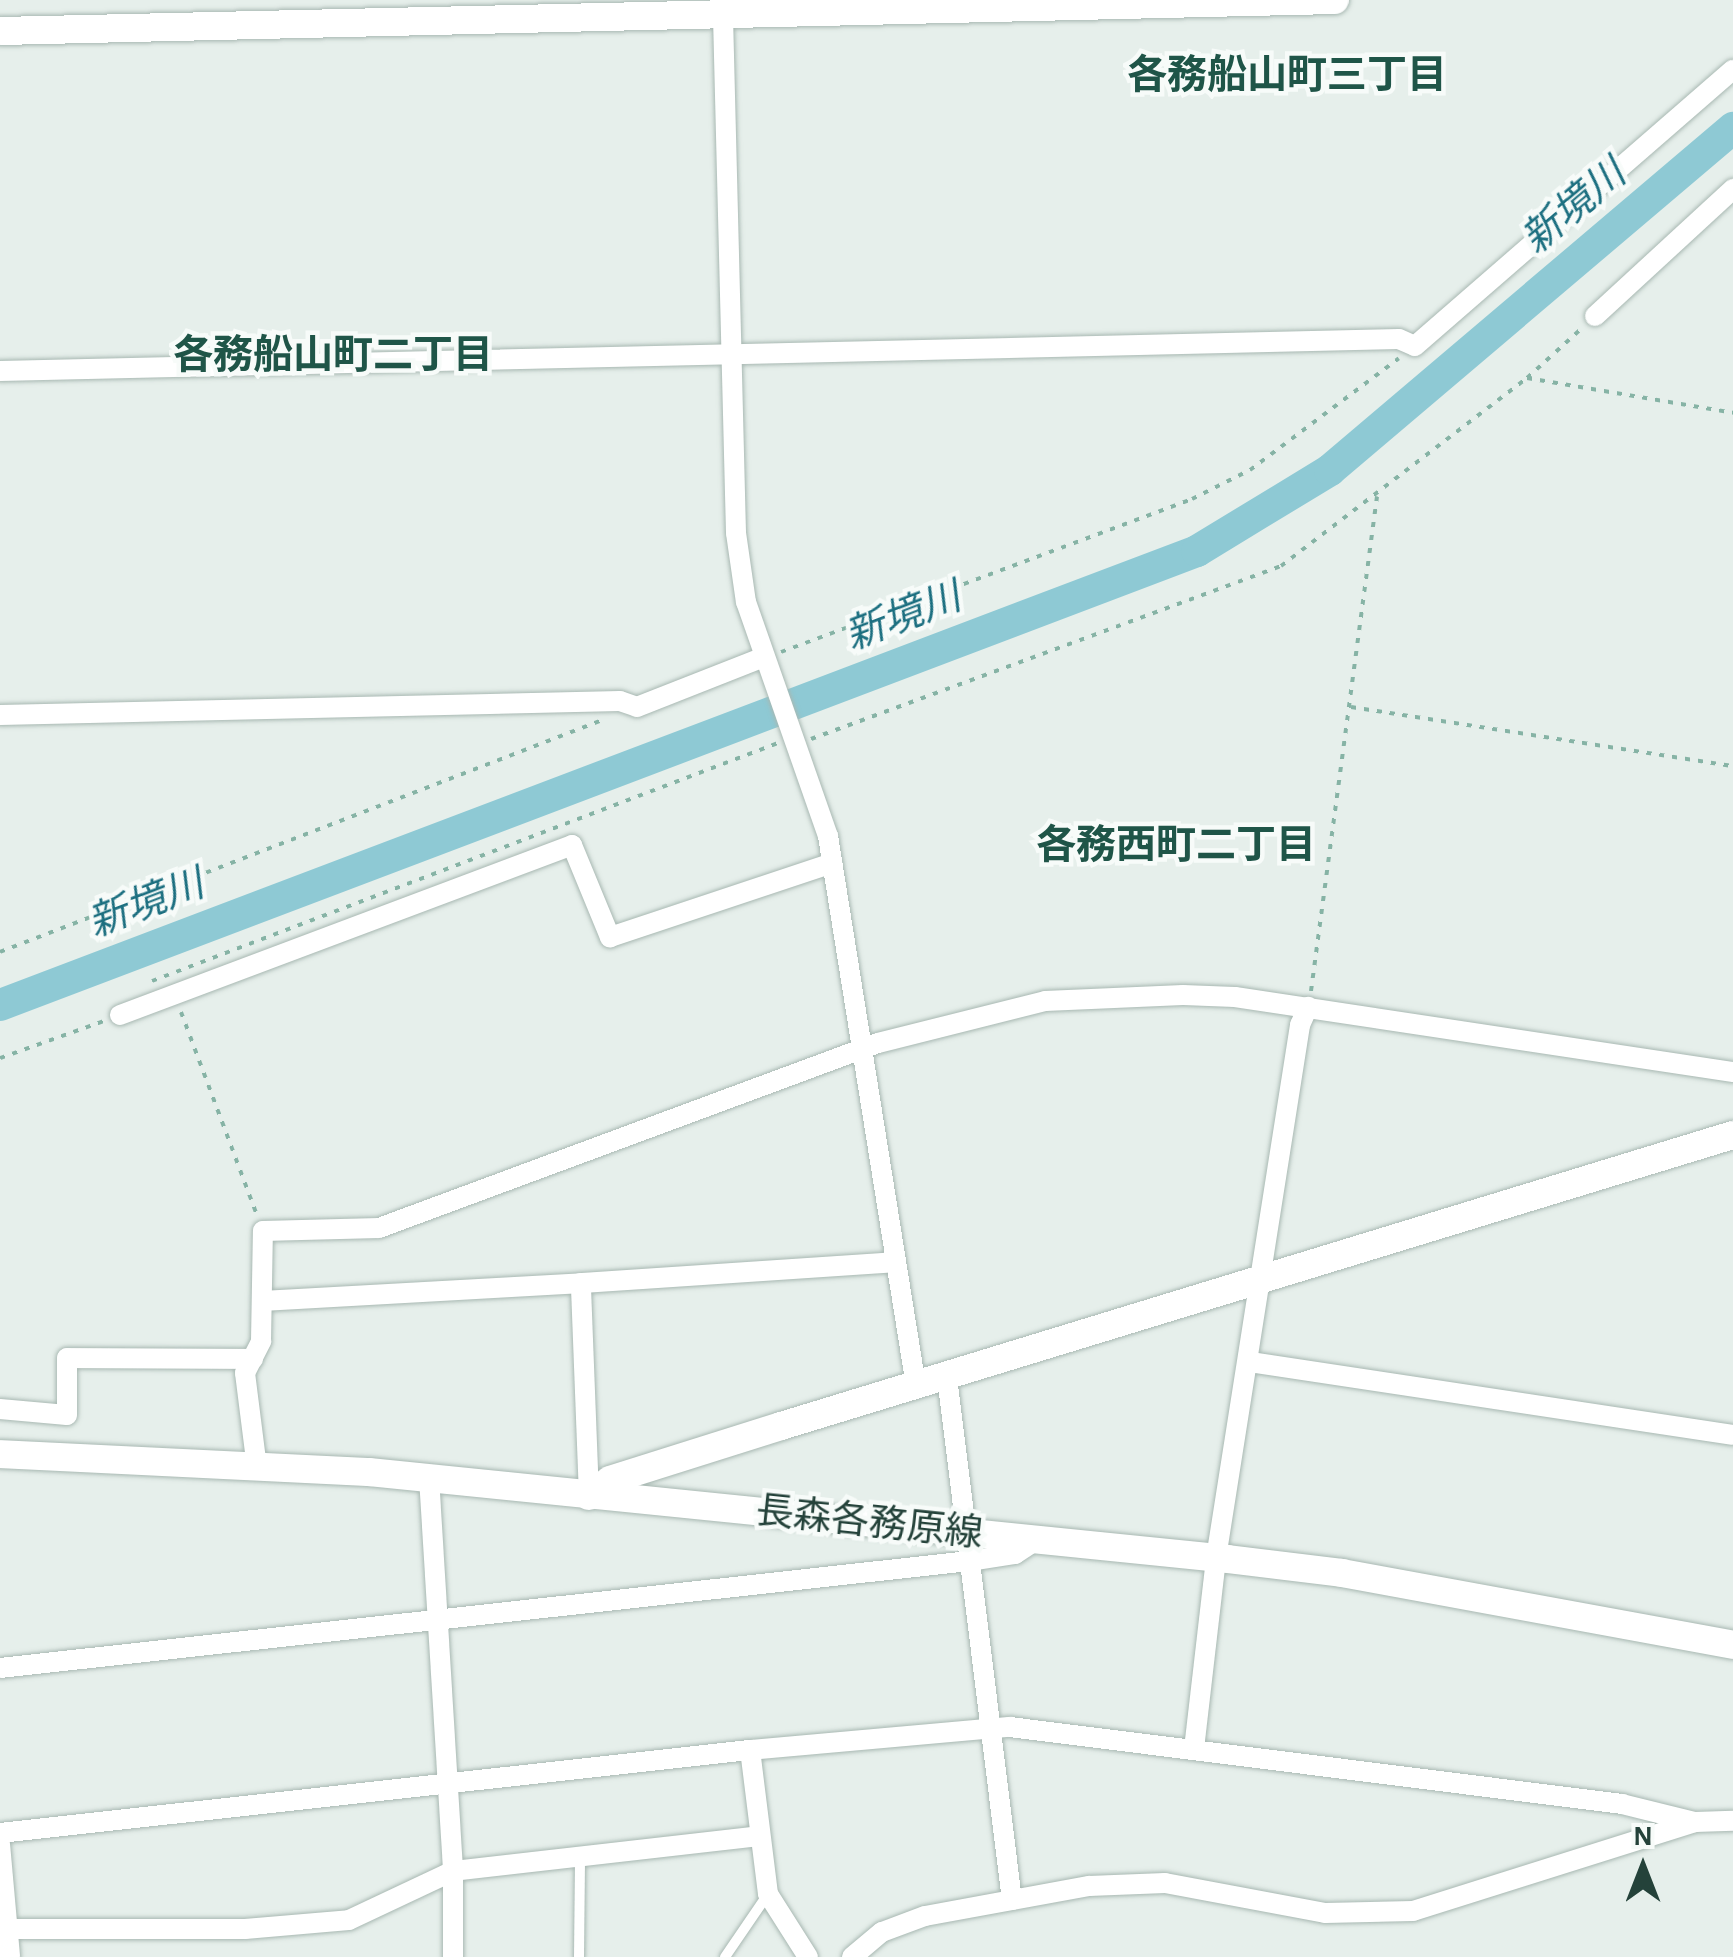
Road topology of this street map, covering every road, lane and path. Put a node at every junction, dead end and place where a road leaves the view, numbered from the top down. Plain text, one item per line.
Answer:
1 (1297, 0) edge
2 (1336, 0) edge
3 (724, 8) edge
4 (0, 31) edge
5 (1733, 70) edge
6 (1733, 189) edge
7 (1595, 316) joint
8 (1415, 346) junction
9 (732, 356) junction
10 (0, 371) edge
11 (1527, 378) junction
12 (1733, 412) edge
13 (1377, 496) junction
14 (768, 668) junction
15 (1351, 707) junction
16 (0, 715) edge
17 (602, 720) dead end
18 (794, 735) junction
19 (1733, 766) edge
20 (832, 863) junction
21 (0, 952) edge
22 (174, 993) junction
23 (1308, 1007) junction
24 (120, 1015) junction
25 (859, 1049) junction
26 (0, 1058) edge
27 (1733, 1072) edge
28 (1733, 1135) edge
29 (263, 1231) junction
30 (895, 1262) junction
31 (1262, 1282) junction
32 (582, 1283) junction
33 (263, 1300) junction
34 (253, 1359) junction
35 (1250, 1362) junction
36 (947, 1377) junction
37 (916, 1386) junction
38 (0, 1409) edge
39 (1733, 1435) edge
40 (0, 1454) edge
41 (257, 1468) junction
42 (429, 1477) junction
43 (588, 1496) junction
44 (967, 1547) junction
45 (1216, 1558) junction
46 (437, 1619) junction
47 (1733, 1644) edge
48 (0, 1668) edge
49 (988, 1726) junction
50 (750, 1750) junction
51 (1194, 1750) junction
52 (447, 1783) junction
53 (1695, 1822) junction
54 (1733, 1822) edge
55 (0, 1834) edge
56 (760, 1836) junction
57 (0, 1844) edge
58 (580, 1858) junction
59 (452, 1871) junction
60 (768, 1894) junction
61 (1012, 1900) junction
62 (7, 1930) junction
63 (10, 1957) edge
64 (452, 1957) edge
65 (579, 1957) edge
66 (725, 1957) edge
67 (808, 1957) edge
68 (852, 1957) edge

1 - 2 street
1 - 3 street
3 - 4 street
3 - 9 street
5 - 8 street
6 - 7 street
7 - 11 path
8 - 9 street
8 - 14 path
9 - 10 street
9 - 14 street
11 - 12 path
11 - 13 path
13 - 15 path
13 - 18 path
14 - 16 street
14 - 18 street
15 - 19 path
15 - 23 path
17 - 21 path
18 - 20 street
18 - 24 path
20 - 22 street
20 - 25 street
22 - 24 street
22 - 29 path
23 - 25 street
23 - 27 street
23 - 31 street
24 - 26 path
25 - 29 street
25 - 30 street
28 - 31 street
29 - 33 street
30 - 32 street
30 - 37 street
31 - 35 street
31 - 36 street
32 - 33 street
32 - 43 street
33 - 34 street
34 - 38 street
34 - 41 street
35 - 39 street
35 - 45 street
36 - 37 street
36 - 44 street
37 - 43 street
40 - 41 street, 長森各務原線
41 - 42 street, 長森各務原線
42 - 43 street, 長森各務原線
42 - 46 street
43 - 44 street, 長森各務原線
44 - 45 street, 長森各務原線
44 - 46 street
44 - 49 street
45 - 47 street, 長森各務原線
45 - 51 street
46 - 48 street
46 - 52 street
49 - 50 street
49 - 51 street
49 - 61 street
50 - 52 street
50 - 56 street
51 - 53 street
52 - 55 street
52 - 59 street
53 - 54 street
53 - 61 street
56 - 58 street
56 - 60 street
57 - 62 street
58 - 59 street
58 - 65 lane
59 - 62 street
59 - 64 street
60 - 66 lane
60 - 67 street
61 - 68 street
62 - 63 street

